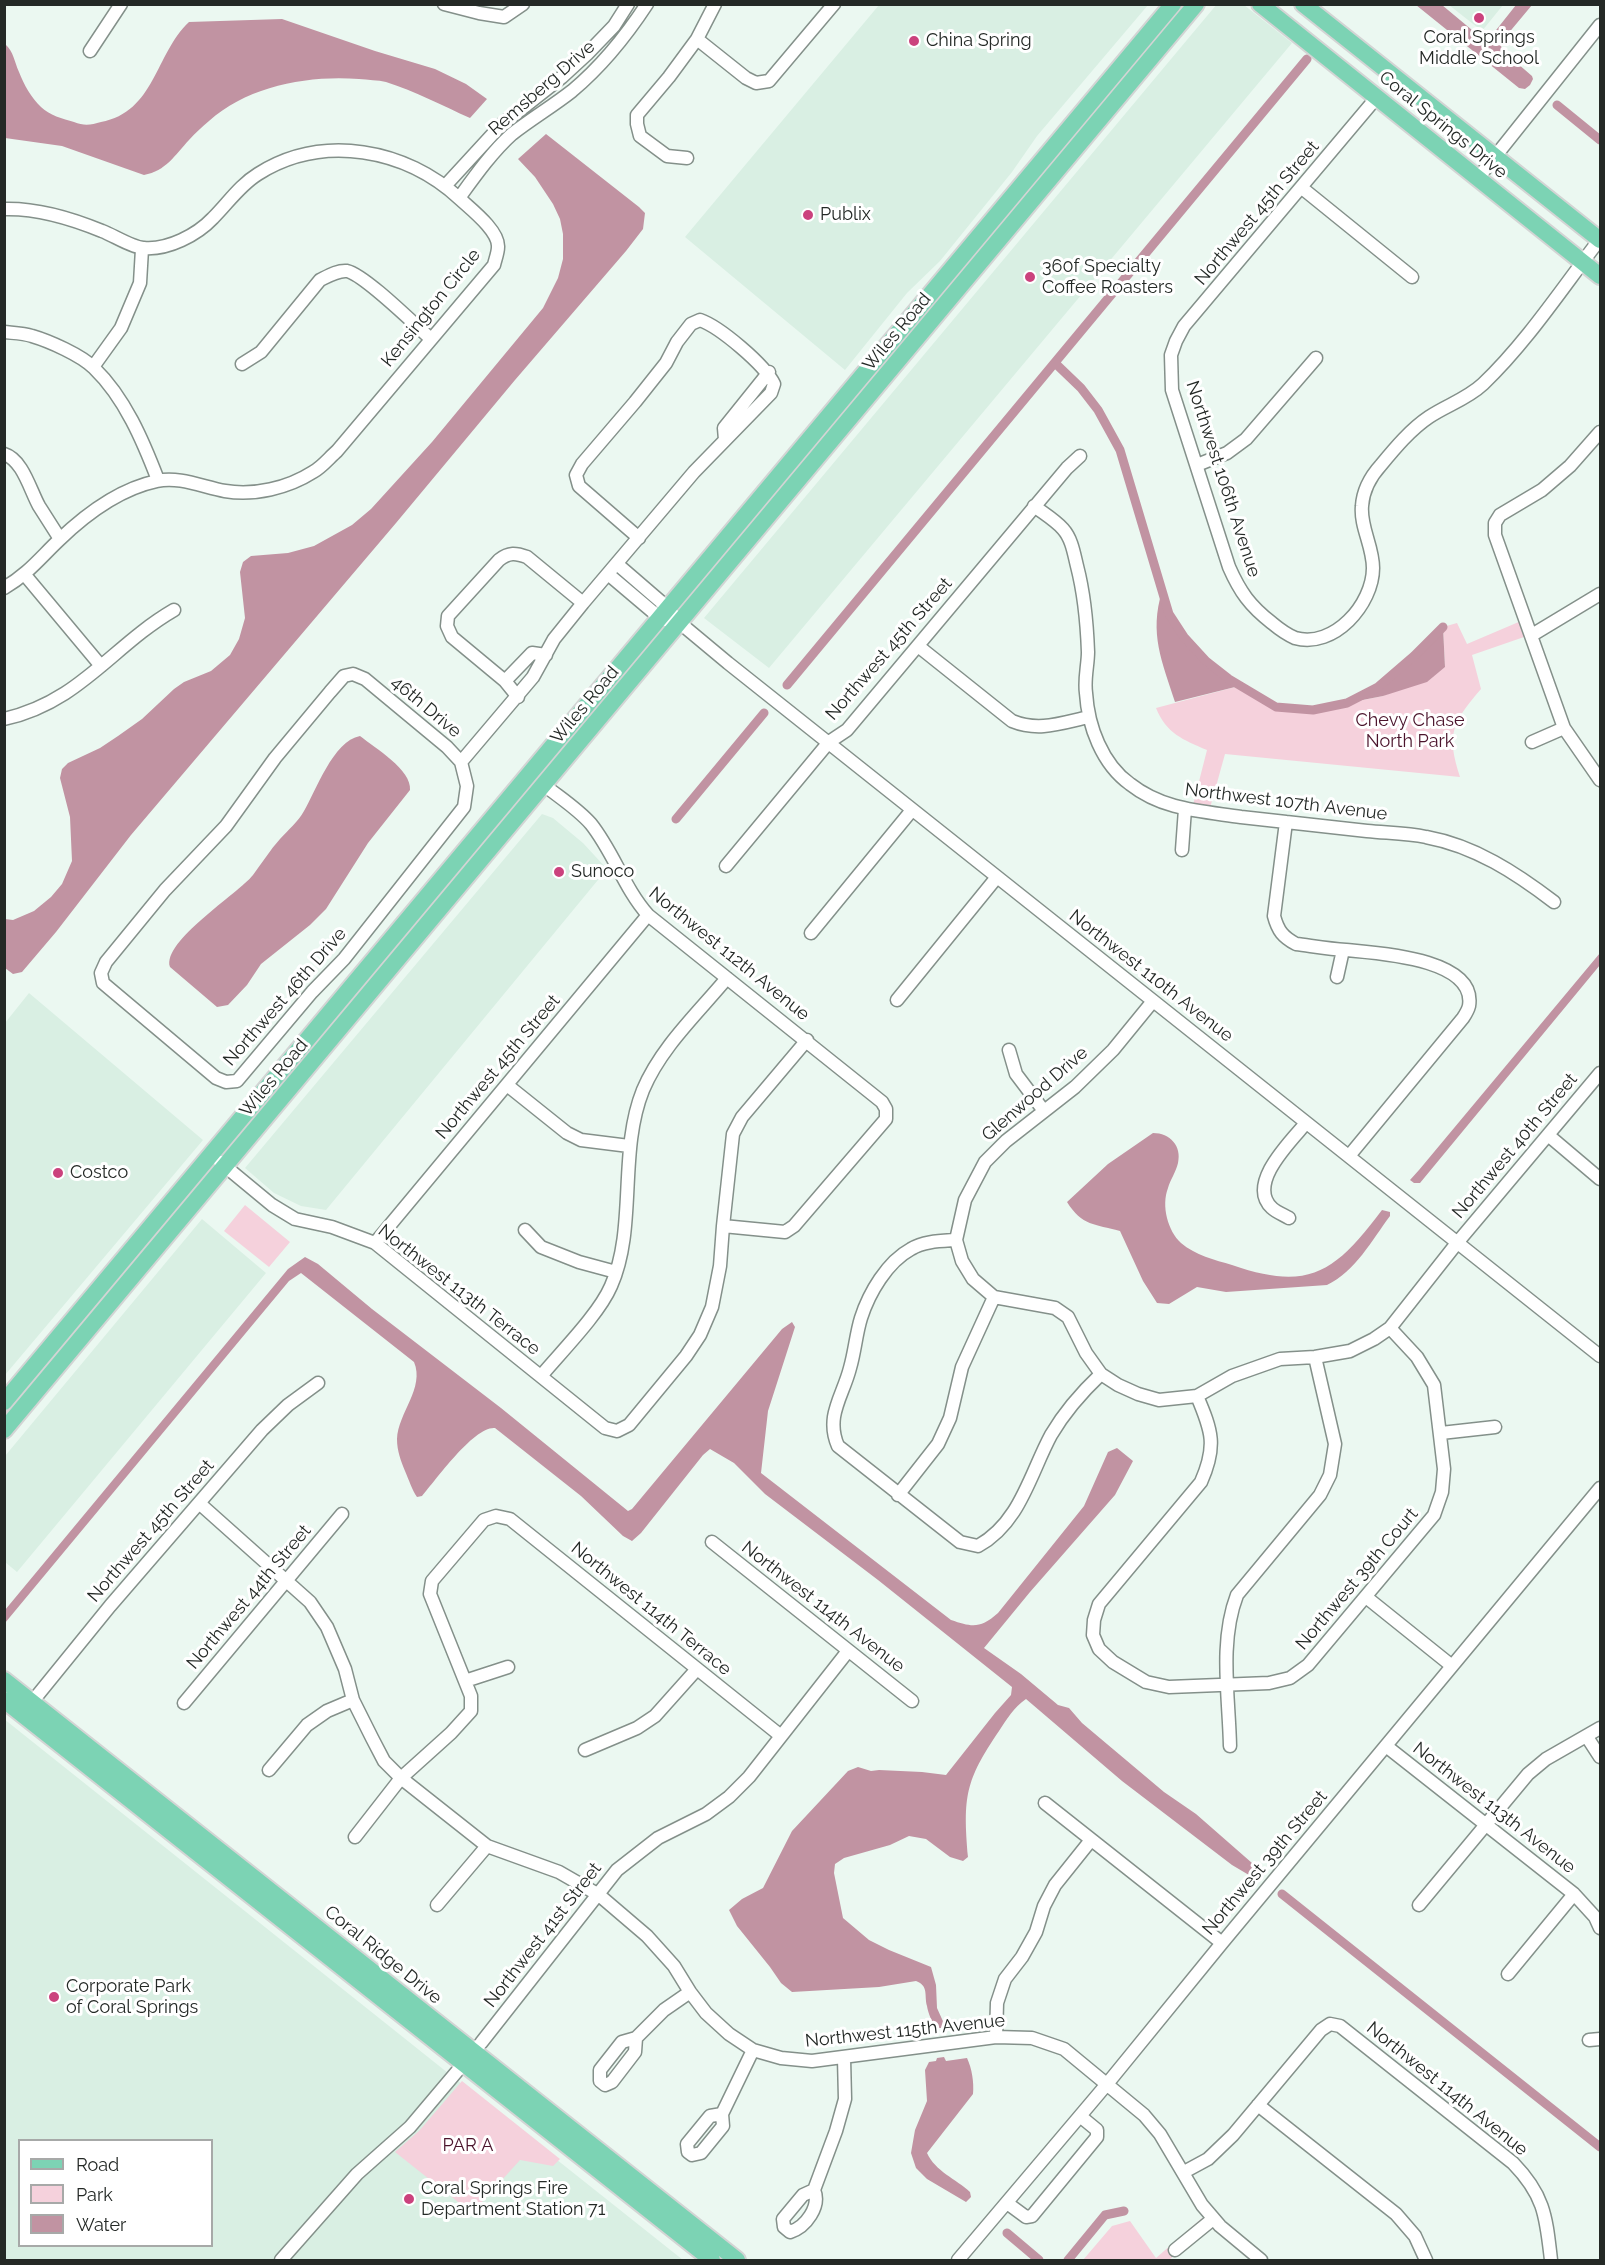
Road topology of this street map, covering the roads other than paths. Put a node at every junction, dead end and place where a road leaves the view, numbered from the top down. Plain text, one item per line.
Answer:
1 (121, 4) edge
2 (444, 4) edge
3 (523, 4) edge
4 (628, 4) edge
5 (647, 4) edge
6 (716, 4) edge
7 (834, 4) edge
8 (1173, 4) edge
9 (1196, 4) edge
10 (1260, 4) edge
11 (1303, 4) edge
12 (1600, 25) edge
13 (698, 39) junction
14 (1590, 39) junction
15 (1600, 47) edge
16 (90, 51) dead end
17 (1377, 97) junction
18 (1496, 157) junction
19 (687, 158) dead end
20 (1478, 178) junction
21 (445, 186) junction
22 (1302, 188) junction
23 (459, 198) junction
24 (4, 209) edge
25 (1600, 239) edge
26 (142, 249) junction
27 (1582, 261) junction
28 (1600, 276) edge
29 (1412, 277) dead end
30 (4, 332) edge
31 (431, 339) junction
32 (1171, 356) joint
33 (1316, 358) dead end
34 (242, 364) dead end
35 (93, 367) junction
36 (1600, 432) edge
37 (4, 454) edge
38 (1080, 456) dead end
39 (1197, 465) junction
40 (158, 480) junction
41 (1034, 506) junction
42 (639, 538) junction
43 (60, 539) junction
44 (617, 564) junction
45 (608, 574) junction
46 (25, 575) junction
47 (4, 588) edge
48 (1600, 594) edge
49 (583, 603) junction
50 (174, 610) dead end
51 (664, 613) junction
52 (680, 623) junction
53 (1532, 635) junction
54 (918, 646) junction
55 (546, 655) junction
56 (101, 666) junction
57 (353, 674) joint
58 (505, 681) junction
59 (518, 697) junction
60 (1089, 717) junction
61 (4, 719) edge
62 (1564, 728) junction
63 (829, 742) junction
64 (1532, 742) dead end
65 (544, 756) junction
66 (460, 762) junction
67 (1600, 780) edge
68 (544, 785) junction
69 (1185, 809) junction
70 (912, 810) junction
71 (1286, 822) junction
72 (1182, 850) dead end
73 (726, 866) dead end
74 (997, 877) junction
75 (1554, 902) dead end
76 (648, 915) junction
77 (812, 933) dead end
78 (1342, 950) junction
79 (1337, 977) dead end
80 (727, 978) junction
81 (897, 1000) dead end
82 (1153, 1000) junction
83 (807, 1040) junction
84 (1009, 1050) dead end
85 (1600, 1073) edge
86 (507, 1085) junction
87 (1044, 1111) junction
88 (1306, 1123) junction
89 (1548, 1135) junction
90 (629, 1146) junction
91 (211, 1155) junction
92 (1349, 1156) junction
93 (225, 1166) junction
94 (1600, 1179) edge
95 (1289, 1218) dead end
96 (723, 1226) junction
97 (525, 1230) dead end
98 (956, 1240) junction
99 (375, 1243) junction
100 (1457, 1243) junction
101 (616, 1272) junction
102 (994, 1297) junction
103 (1390, 1328) junction
104 (1600, 1356) edge
105 (1315, 1357) junction
106 (1101, 1374) junction
107 (541, 1376) junction
108 (318, 1383) dead end
109 (1197, 1396) junction
110 (4, 1402) edge
111 (1495, 1427) dead end
112 (4, 1430) edge
113 (1441, 1433) junction
114 (1600, 1488) edge
115 (898, 1495) junction
116 (199, 1503) junction
117 (342, 1514) dead end
118 (712, 1542) dead end
119 (286, 1580) junction
120 (1366, 1597) junction
121 (848, 1651) junction
122 (1452, 1666) junction
123 (508, 1667) dead end
124 (697, 1669) junction
125 (4, 1680) edge
126 (465, 1681) junction
127 (1228, 1685) junction
128 (4, 1700) edge
129 (353, 1700) junction
130 (912, 1701) dead end
131 (184, 1703) dead end
132 (28, 1708) junction
133 (1600, 1728) edge
134 (781, 1736) junction
135 (1587, 1737) junction
136 (1230, 1746) dead end
137 (1386, 1746) junction
138 (585, 1750) dead end
139 (1600, 1757) edge
140 (269, 1770) dead end
141 (401, 1778) junction
142 (1045, 1803) dead end
143 (1487, 1825) junction
144 (355, 1837) dead end
145 (1091, 1840) junction
146 (487, 1846) junction
147 (1574, 1894) junction
148 (599, 1895) junction
149 (437, 1905) dead end
150 (1419, 1905) dead end
151 (1600, 1928) edge
152 (1221, 1943) junction
153 (1508, 1974) dead end
154 (690, 1992) junction
155 (996, 2037) junction
156 (636, 2038) dead end
157 (753, 2050) junction
158 (469, 2058) junction
159 (844, 2058) junction
160 (1107, 2084) junction
161 (1258, 2105) junction
162 (722, 2114) dead end
163 (1080, 2116) junction
164 (1184, 2172) junction
165 (814, 2190) dead end
166 (1006, 2203) junction
167 (1214, 2219) junction
168 (1175, 2250) dead end
169 (281, 2260) edge
170 (712, 2260) edge
171 (737, 2260) edge
172 (958, 2260) edge
173 (1261, 2260) edge
174 (1426, 2260) edge
175 (1551, 2260) edge

1 - 16 street
2 - 3 street
4 - 21 street, Remsberg Drive
5 - 23 street, Remsberg Drive
6 - 13 street
7 - 13 street
8 - 51 main road, Wiles Road
9 - 52 main road, Wiles Road
10 - 17 main road, Coral Springs Drive
11 - 18 main road, Coral Springs Drive
12 - 14 street
13 - 19 street
14 - 15 street
14 - 18 street
17 - 20 main road, Coral Springs Drive
17 - 22 street, Northwest 45th Street
18 - 20 street
18 - 25 main road, Coral Springs Drive
20 - 27 main road, Coral Springs Drive
21 - 23 street, Kensington Circle
21 - 26 street, Kensington Circle
22 - 29 street
22 - 32 street, Northwest 45th Street
23 - 31 street, Kensington Circle
24 - 26 street
25 - 27 street
26 - 35 street
27 - 28 main road, Coral Springs Drive
27 - 39 street, Northwest 106th Avenue
30 - 35 street
31 - 34 street
31 - 40 street, Kensington Circle
32 - 39 street, Northwest 106th Avenue
33 - 39 street
35 - 40 street
36 - 53 street
37 - 43 street
38 - 41 street, Northwest 45th Street
40 - 43 street, Kensington Circle
41 - 54 street, Northwest 45th Street
41 - 60 street, Northwest 107th Avenue
42 - 42 street, 46th Drive
42 - 44 street, 46th Drive
43 - 46 street, Kensington Circle
44 - 45 street, 46th Drive
44 - 51 street
45 - 49 street, 46th Drive
45 - 51 street
46 - 47 street, Kensington Circle
46 - 56 street
48 - 53 street
49 - 55 street, 46th Drive
49 - 58 street
50 - 56 street
51 - 52 street, Northwest 110th Avenue
51 - 65 main road, Wiles Road
52 - 63 street, Northwest 110th Avenue
52 - 68 main road, Wiles Road
53 - 62 street
54 - 60 street
54 - 63 street, Northwest 45th Street
55 - 58 street
55 - 59 street, 46th Drive
56 - 61 street
57 - 66 street, 46th Drive
57 - 66 street, Northwest 46th Drive
58 - 59 street
59 - 66 street, 46th Drive
60 - 69 street, Northwest 107th Avenue
62 - 64 street
62 - 67 street
63 - 70 street, Northwest 110th Avenue
63 - 73 street, Northwest 45th Street
65 - 68 main road
65 - 91 main road, Wiles Road
68 - 76 street, Northwest 112th Avenue
68 - 93 main road, Wiles Road
69 - 71 street, Northwest 107th Avenue
69 - 72 street
70 - 74 street, Northwest 110th Avenue
70 - 77 street
71 - 75 street, Northwest 107th Avenue
71 - 78 street
74 - 81 street
74 - 82 street, Northwest 110th Avenue
76 - 80 street, Northwest 112th Avenue
76 - 86 street, Northwest 45th Street
78 - 79 street
78 - 92 street
80 - 83 street, Northwest 112th Avenue
80 - 90 street
82 - 87 street, Glenwood Drive
82 - 88 street, Northwest 110th Avenue
83 - 96 street
83 - 96 street, Northwest 112th Avenue
84 - 87 street
85 - 89 street, Northwest 40th Street
86 - 90 street
86 - 99 street, Northwest 45th Street
87 - 98 street, Glenwood Drive
88 - 92 street, Northwest 110th Avenue
88 - 95 street
89 - 94 street
89 - 100 street, Northwest 40th Street
90 - 101 street
91 - 93 street, Northwest 113th Terrace
91 - 110 main road, Wiles Road
92 - 100 street, Northwest 110th Avenue
93 - 99 street, Northwest 113th Terrace
93 - 112 main road, Wiles Road
96 - 107 street, Northwest 113th Terrace
97 - 101 street
98 - 102 street
98 - 115 street
99 - 107 street, Northwest 113th Terrace
100 - 103 street
100 - 104 street, Northwest 110th Avenue
101 - 107 street
102 - 106 street
102 - 115 street
103 - 105 street
103 - 113 street, Northwest 39th Court
105 - 109 street
105 - 127 street
106 - 109 street
106 - 115 street
108 - 116 street, Northwest 45th Street
109 - 127 street
111 - 113 street
113 - 120 street, Northwest 39th Court
114 - 122 street, Northwest 39th Street
116 - 119 street, Northwest 115th Avenue
116 - 132 street, Northwest 45th Street
117 - 119 street, Northwest 44th Street
118 - 121 street, Northwest 114th Avenue
119 - 129 street, Northwest 115th Avenue
119 - 131 street, Northwest 44th Street
120 - 122 street
120 - 127 street, Northwest 39th Court
121 - 130 street, Northwest 114th Avenue
121 - 134 street, Northwest 41st Street
122 - 137 street, Northwest 39th Street
123 - 126 street
124 - 126 street, Northwest 114th Terrace
124 - 134 street, Northwest 114th Terrace
124 - 138 street
125 - 132 main road, Coral Ridge Drive
126 - 141 street
127 - 136 street
128 - 132 main road, Coral Ridge Drive
129 - 140 street
129 - 141 street, Northwest 115th Avenue
132 - 158 main road, Coral Ridge Drive
133 - 135 street
134 - 148 street, Northwest 41st Street
135 - 139 street
135 - 143 street
137 - 143 street, Northwest 113th Avenue
137 - 152 street, Northwest 39th Street
141 - 144 street
141 - 146 street, Northwest 115th Avenue
142 - 145 street
143 - 147 street, Northwest 113th Avenue
143 - 150 street
145 - 152 street
145 - 155 street
146 - 148 street, Northwest 115th Avenue
146 - 149 street
147 - 151 street, Northwest 113th Avenue
147 - 153 street
148 - 154 street, Northwest 115th Avenue
148 - 158 street, Northwest 41st Street
152 - 160 street, Northwest 39th Street
154 - 156 street
154 - 157 street, Northwest 115th Avenue
155 - 159 street, Northwest 115th Avenue
155 - 160 street, Northwest 115th Avenue
157 - 159 street, Northwest 115th Avenue
157 - 162 street
158 - 169 street, Northwest 41st Street
158 - 170 main road, Coral Ridge Drive
158 - 171 main road, Coral Ridge Drive
159 - 165 street
160 - 163 street, Northwest 39th Street
160 - 164 street, Northwest 115th Avenue
161 - 164 street
161 - 174 street
161 - 175 street, Northwest 114th Avenue
163 - 166 street, Northwest 39th Street
163 - 166 street
164 - 167 street, Northwest 115th Avenue
166 - 172 street, Northwest 39th Street
167 - 168 street
167 - 173 street, Northwest 115th Avenue

